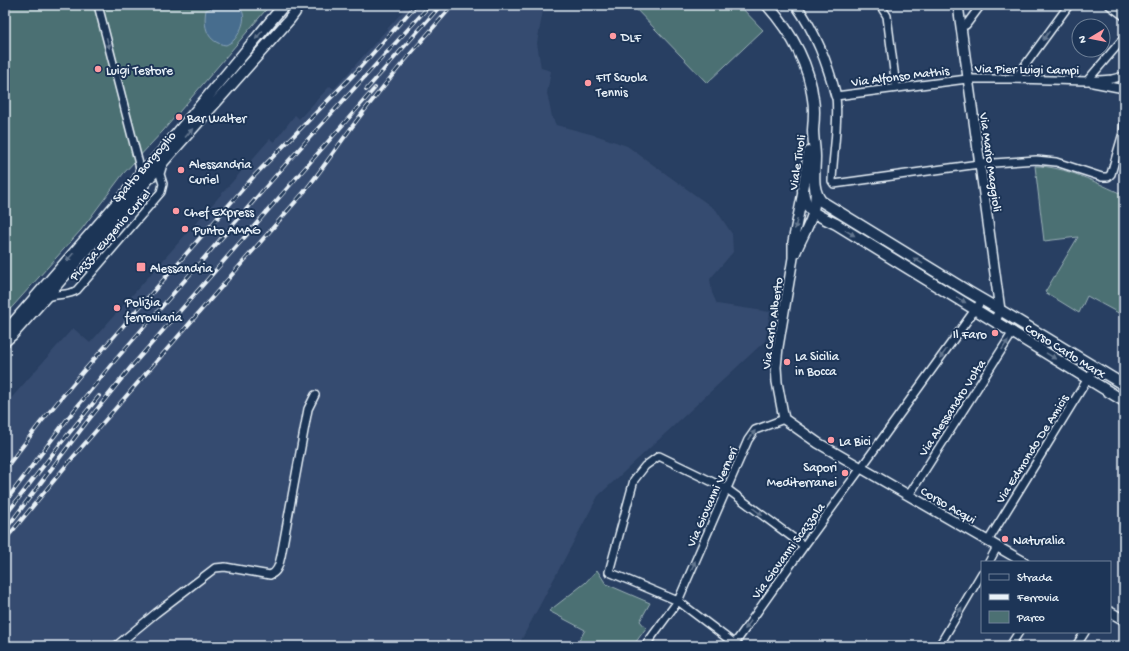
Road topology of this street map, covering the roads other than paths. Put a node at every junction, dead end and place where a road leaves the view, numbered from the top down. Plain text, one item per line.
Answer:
1 (98, 5) edge
2 (284, 5) edge
3 (297, 5) edge
4 (767, 5) edge
5 (796, 5) edge
6 (880, 5) edge
7 (958, 5) edge
8 (980, 5) edge
9 (1069, 5) edge
10 (1109, 5) edge
11 (1124, 16) edge
12 (961, 26) junction
13 (1122, 40) dead end
14 (1124, 76) edge
15 (967, 79) junction
16 (1015, 79) junction
17 (1086, 81) junction
18 (896, 87) junction
19 (1124, 89) edge
20 (836, 96) junction
21 (1124, 122) edge
22 (813, 130) junction
23 (163, 163) junction
24 (979, 164) junction
25 (815, 189) junction
26 (803, 190) junction
27 (123, 196) junction
28 (814, 213) junction
29 (836, 224) junction
30 (805, 232) junction
31 (793, 258) junction
32 (55, 274) junction
33 (53, 290) junction
34 (64, 293) junction
35 (45, 298) junction
36 (982, 300) junction
37 (976, 309) junction
38 (1000, 310) junction
39 (995, 321) junction
40 (5, 328) edge
41 (1013, 332) junction
42 (5, 341) edge
43 (1095, 367) junction
44 (1088, 379) junction
45 (1124, 385) edge
46 (315, 395) dead end
47 (1124, 401) edge
48 (784, 419) junction
49 (861, 468) junction
50 (727, 489) junction
51 (909, 496) junction
52 (988, 541) junction
53 (804, 546) junction
54 (997, 547) junction
55 (989, 561) edge
56 (1022, 561) edge
57 (981, 575) edge
58 (678, 601) junction
59 (1111, 613) edge
60 (1124, 620) edge
61 (1018, 633) edge
62 (1084, 633) edge
63 (734, 645) edge
64 (116, 646) edge
65 (645, 646) edge
66 (939, 646) edge
67 (1010, 646) edge
68 (1076, 646) edge

1 -> 27 street
2 -> 27 main road, Spalto Borgoglio
23 -> 3 main road, Spalto Borgoglio
4 - 22 main road
5 - 20 street
6 - 18 street
7 - 12 street, Via Mario Maggioli
8 - 12 street
9 -> 16 street
10 - 11 street
12 - 15 street, Via Mario Maggioli
13 - 17 street
14 - 17 street, Via Pier Luigi Campi
14 - 19 street
15 - 16 street, Via Pier Luigi Campi
15 - 18 street, Via Alfonso Mathis
15 - 24 street, Via Mario Maggioli
16 - 17 street, Via Pier Luigi Campi
17 - 19 street, Via Pier Luigi Campi
18 - 20 street, Via Alfonso Mathis
20 - 24 street
21 - 24 street
22 - 25 main road, Viale Tivoli
22 - 26 main road, Viale Tivoli
23 - 33 main road, Spalto Borgoglio
23 - 34 street, Piazza Eugenio Curiel
24 - 38 street, Via Mario Maggioli
25 - 28 street
36 -> 25 main road, Viale Tivoli
26 - 28 main road, Viale Tivoli
26 -> 31 street
27 -> 32 main road, Spalto Borgoglio
28 - 29 main road
28 - 30 street
29 - 30 street
29 -> 37 main road
30 - 31 street
31 - 48 street, Via Carlo Alberto
32 - 33 street
32 - 40 main road, Spalto Borgoglio
33 - 34 street
33 - 35 main road, Spalto Borgoglio
34 - 35 street, Piazza Eugenio Curiel
35 - 42 main road, Spalto Borgoglio
36 - 37 street
36 - 38 main road, Viale Tivoli
37 - 39 main road
37 -> 49 street
38 - 39 street
38 - 43 main road, Corso Carlo Marx
39 - 41 main road, Corso Carlo Marx
41 -> 44 main road, Corso Carlo Marx
51 -> 41 street, Via Alessandro Volta
43 - 44 street, Via Edmondo De Amicis
43 - 45 main road, Corso Carlo Marx
44 - 47 main road, Corso Carlo Marx
44 - 52 street, Via Edmondo De Amicis
46 - 64 street
48 - 49 street
50 -> 48 street, Via Giovanni Verneri
49 - 51 street, Corso Acqui
49 - 53 street, Via Giovanni Scazzola
50 -> 53 street
58 -> 50 street, Via Giovanni Verneri
50 - 58 street
51 - 52 street, Corso Acqui
52 - 54 street, Corso Acqui
53 -> 63 street, Via Giovanni Scazzola
54 - 55 street
54 - 56 street, Corso Acqui
66 -> 57 street
58 - 63 street
58 - 65 street, Via Giovanni Verneri
59 - 60 street
61 - 67 street
62 - 68 street

